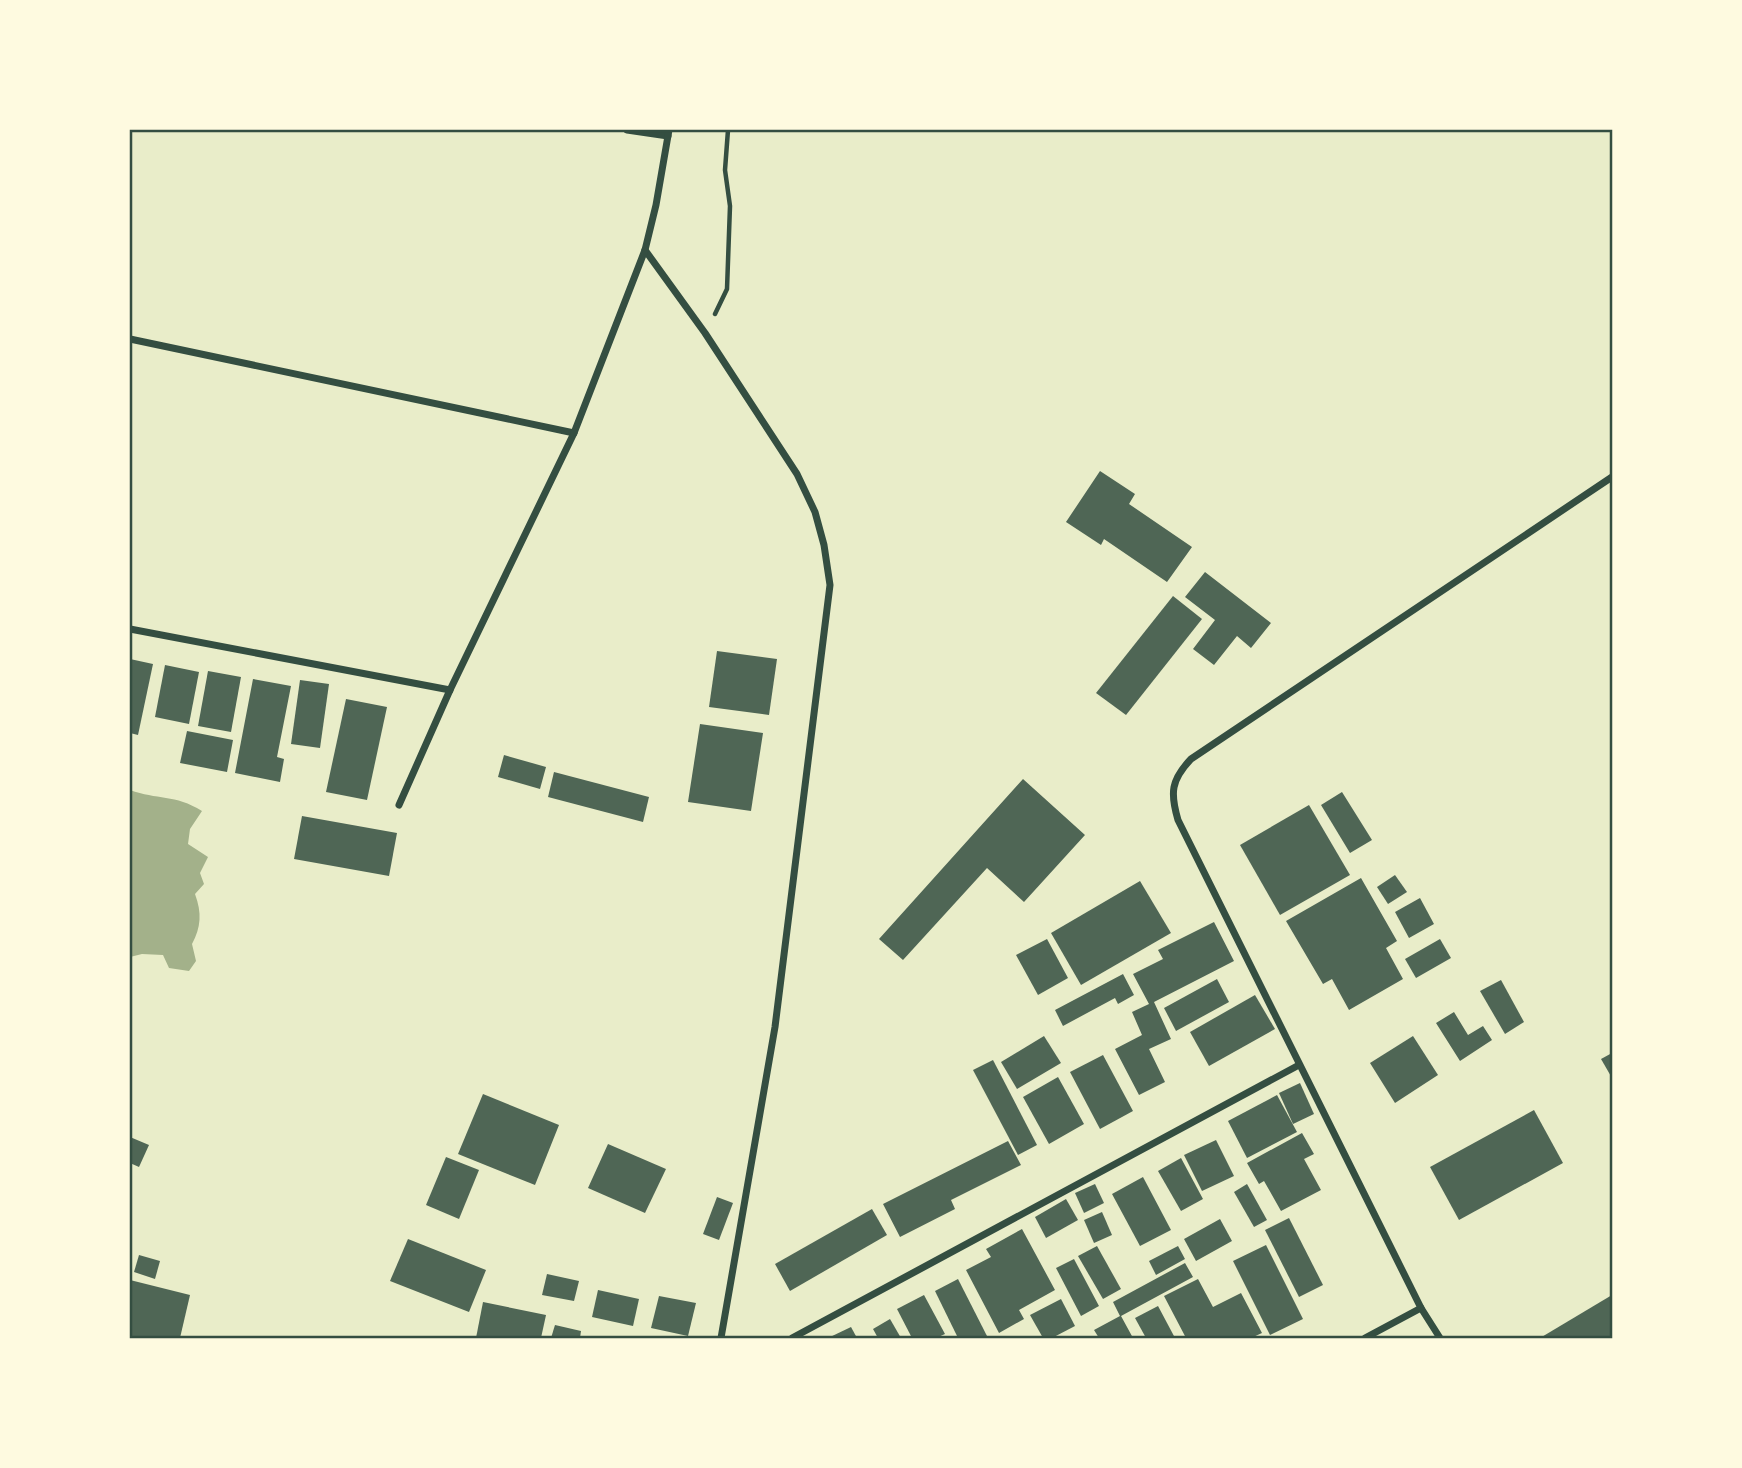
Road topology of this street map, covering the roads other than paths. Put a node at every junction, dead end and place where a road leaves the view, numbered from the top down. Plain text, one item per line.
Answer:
1 (627, 130) edge
2 (668, 133) edge
3 (645, 250) junction
4 (130, 339) edge
5 (575, 433) junction
6 (1612, 477) edge
7 (130, 629) edge
8 (450, 690) junction
9 (399, 805) dead end
10 (1299, 1065) junction
11 (1421, 1308) junction
12 (721, 1339) edge
13 (792, 1339) edge
14 (1366, 1339) edge
15 (1440, 1339) edge

1 - 2 street
2 - 3 street
3 - 5 street
3 - 12 street
4 - 5 street
5 - 8 street
6 - 10 street
7 - 8 street
8 - 9 street
10 - 11 street
10 - 13 street
11 - 14 street
11 - 15 street

